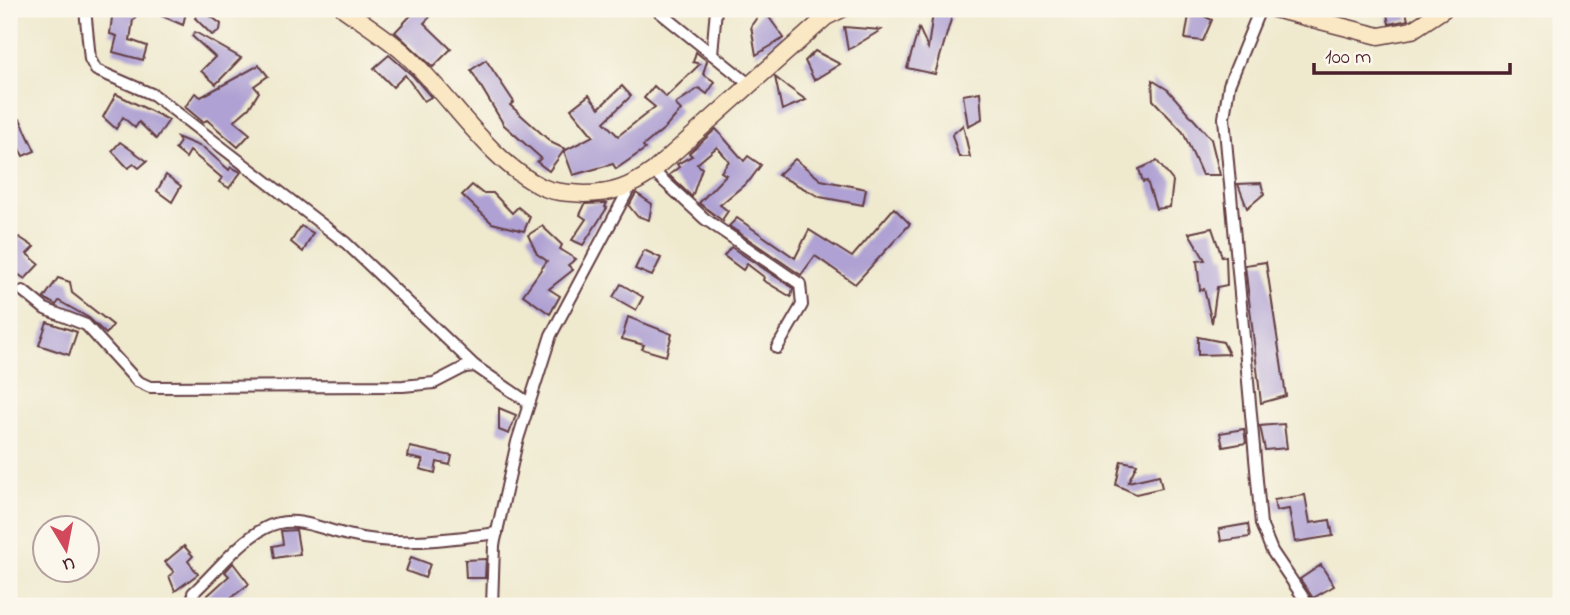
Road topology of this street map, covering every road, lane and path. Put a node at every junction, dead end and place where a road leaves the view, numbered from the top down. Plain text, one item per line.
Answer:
1 (85, 9) edge
2 (344, 9) edge
3 (658, 9) edge
4 (716, 9) edge
5 (842, 9) edge
6 (1260, 9) edge
7 (1274, 9) edge
8 (1444, 9) edge
9 (712, 54) junction
10 (749, 84) junction
11 (653, 171) junction
12 (630, 187) junction
13 (23, 291) dead end
14 (777, 348) dead end
15 (475, 366) junction
16 (529, 403) junction
17 (497, 533) junction
18 (194, 593) dead end
19 (492, 606) edge
20 (1309, 606) edge

1 - 15 street
2 - 12 main road
3 - 9 street
4 - 9 street
5 - 10 main road
6 - 20 street
7 - 8 main road
9 - 10 street
10 - 11 main road
11 - 12 main road
11 - 14 street
12 - 16 street
13 - 15 street
15 - 16 street
16 - 17 street
17 - 18 street
17 - 19 street

